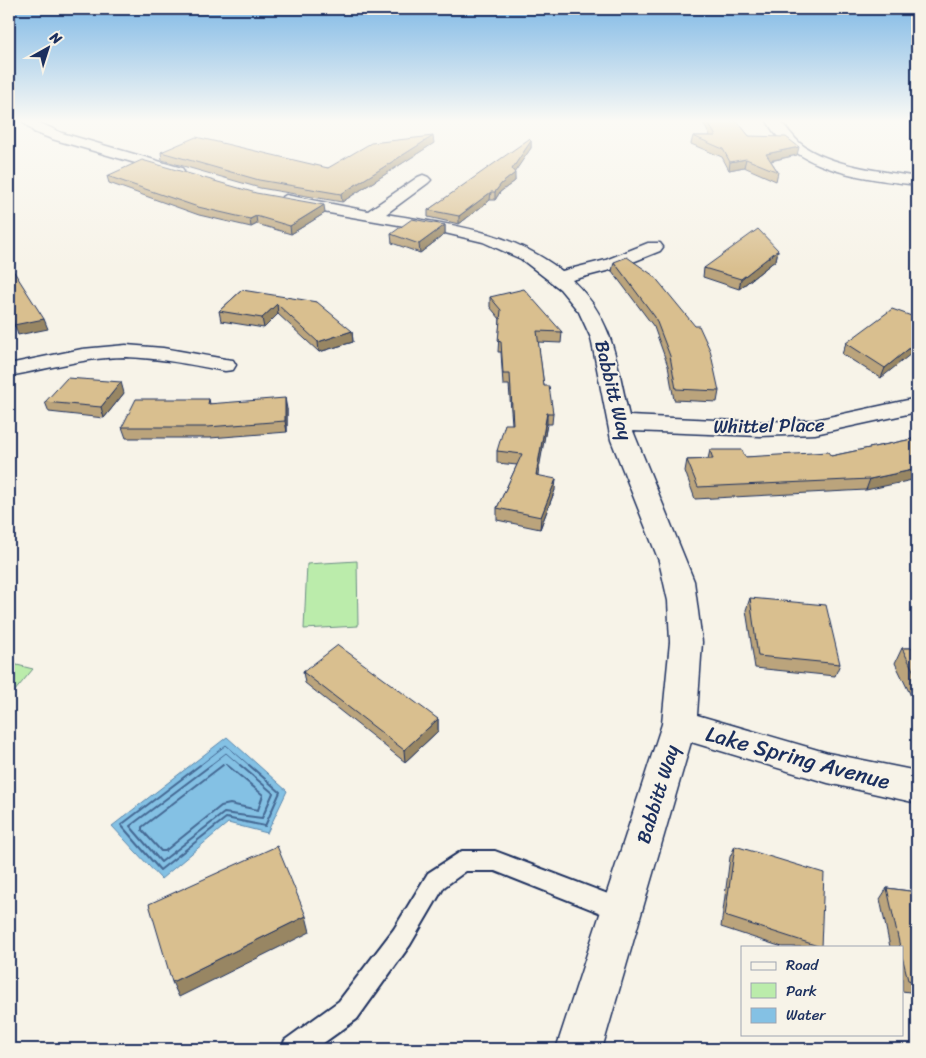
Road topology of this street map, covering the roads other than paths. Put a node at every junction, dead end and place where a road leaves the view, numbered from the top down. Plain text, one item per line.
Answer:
1 (176, 170) edge
2 (866, 170) edge
3 (202, 178) edge
4 (423, 180) dead end
5 (917, 181) edge
6 (267, 196) edge
7 (372, 216) junction
8 (654, 247) dead end
9 (558, 278) junction
10 (224, 365) dead end
11 (9, 370) edge
12 (917, 406) edge
13 (618, 423) junction
14 (678, 724) junction
15 (917, 787) edge
16 (622, 910) junction
17 (294, 1049) edge
18 (579, 1049) edge

1 - 3 street
2 - 5 street
4 - 7 street
6 - 7 street, Babbitt Way
7 - 9 street, Babbitt Way
8 - 9 street
9 - 13 street, Babbitt Way
10 - 11 street
12 - 13 street, Whittel Place
13 - 14 street, Babbitt Way
14 - 15 street, Lake Spring Avenue
14 - 16 street, Babbitt Way
16 - 17 lane
16 - 18 street, Babbitt Way

